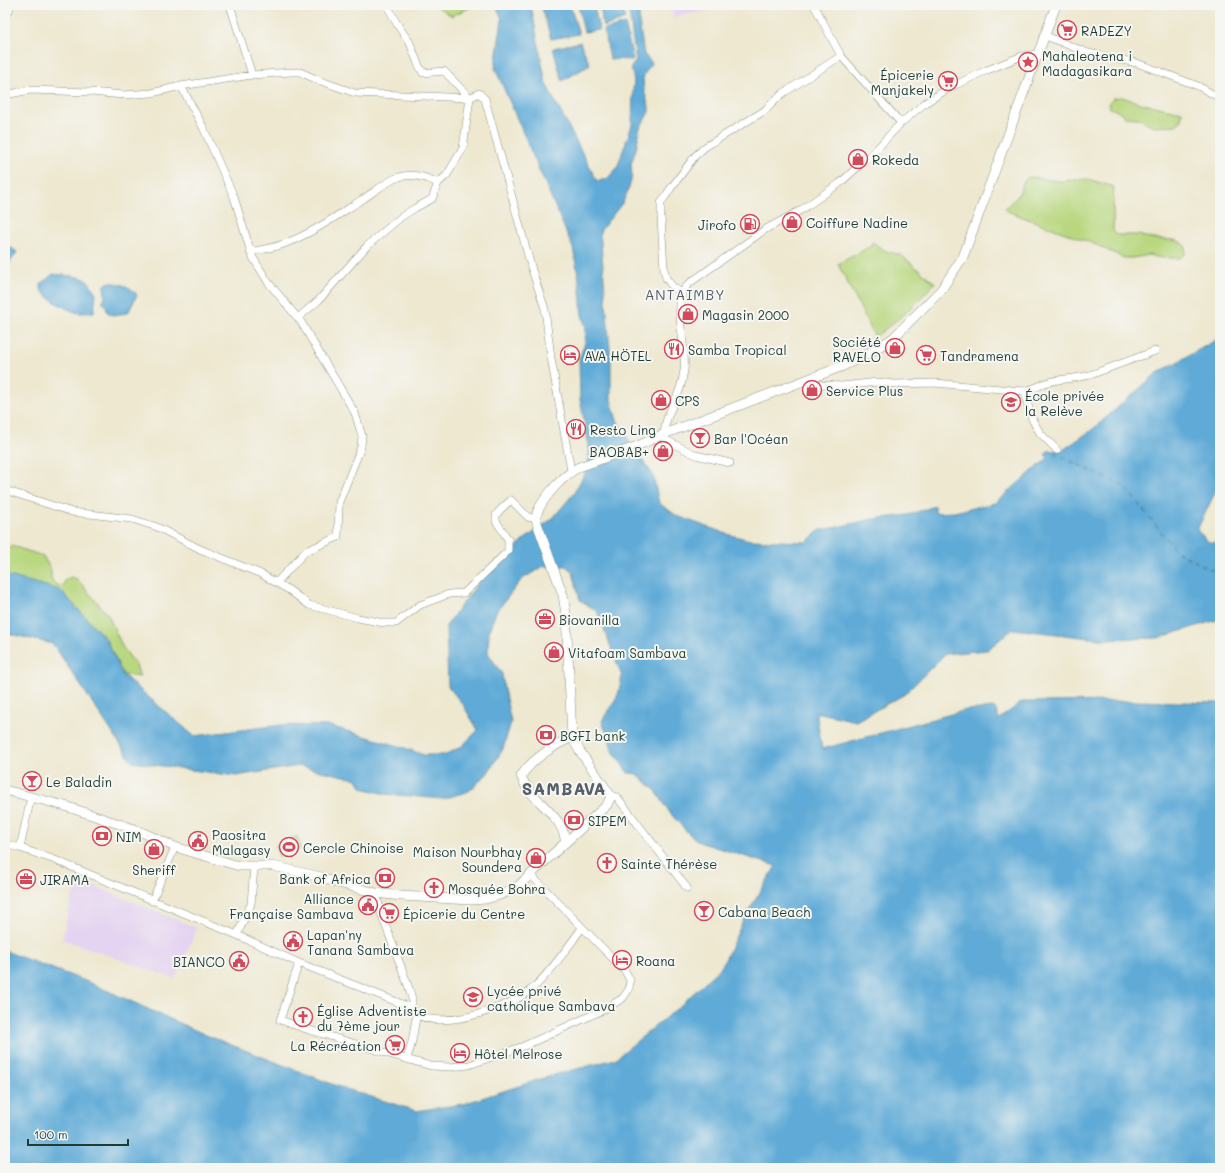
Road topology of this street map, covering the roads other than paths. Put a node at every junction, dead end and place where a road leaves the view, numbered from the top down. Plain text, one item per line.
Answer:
1 (10, 5) edge
2 (230, 5) edge
3 (387, 5) edge
4 (814, 5) edge
5 (1056, 5) edge
6 (5, 15) edge
7 (1046, 36) junction
8 (1038, 54) junction
9 (841, 56) junction
10 (252, 76) junction
11 (181, 86) junction
12 (5, 95) edge
13 (470, 98) junction
14 (1220, 98) edge
15 (901, 123) junction
16 (438, 183) junction
17 (250, 252) junction
18 (682, 292) junction
19 (299, 318) junction
20 (1155, 351) dead end
21 (801, 382) junction
22 (1024, 391) junction
23 (664, 434) junction
24 (1057, 450) dead end
25 (730, 463) dead end
26 (575, 469) junction
27 (5, 490) edge
28 (537, 521) junction
29 (277, 582) junction
30 (572, 737) junction
31 (5, 790) edge
32 (611, 796) junction
33 (31, 797) junction
34 (566, 842) junction
35 (5, 844) edge
36 (175, 847) junction
37 (20, 848) junction
38 (254, 867) junction
39 (531, 875) junction
40 (687, 888) dead end
41 (376, 893) junction
42 (152, 900) junction
43 (582, 928) junction
44 (236, 935) junction
45 (299, 963) junction
46 (412, 1008) junction
47 (418, 1014) junction
48 (406, 1059) junction

1 - 6 street
2 - 10 street
3 - 13 street
4 - 9 street
5 - 7 main road
7 - 8 main road
7 - 14 street
8 - 15 street
8 - 21 main road
9 - 15 street
9 - 18 street
10 - 11 street
10 - 13 street
11 - 12 street
11 - 17 street
13 - 16 street
13 - 26 street
15 - 18 street
16 - 17 street
16 - 19 street
17 - 19 street
18 - 23 street
19 - 29 street
20 - 22 street
21 - 22 street
21 - 23 main road
22 - 24 street
23 - 25 street
23 - 26 main road
26 - 28 main road
27 - 29 street
28 - 29 street
28 - 30 main road
30 - 32 main road
30 - 34 main road
31 - 33 main road
32 - 34 main road
32 - 40 street
33 - 36 main road
33 - 37 street
34 - 39 main road
35 - 37 street
36 - 38 main road
36 - 42 street
37 - 42 street
38 - 41 main road
38 - 44 street
39 - 41 main road
39 - 43 street
41 - 46 street
42 - 44 street
43 - 47 street
43 - 48 street
44 - 45 street
45 - 46 street
45 - 48 street
46 - 47 street
47 - 48 street

